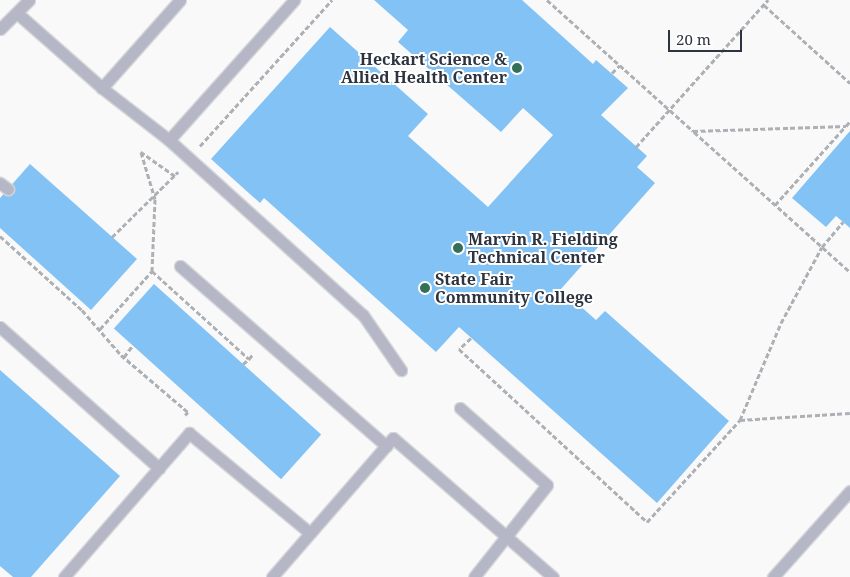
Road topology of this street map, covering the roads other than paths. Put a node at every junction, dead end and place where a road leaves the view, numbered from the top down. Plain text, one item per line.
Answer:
1 (29, 0) edge
2 (180, 0) edge
3 (294, 0) edge
4 (17, 13) junction
5 (0, 29) edge
6 (102, 88) junction
7 (168, 140) junction
8 (180, 266) dead end
9 (0, 326) edge
10 (401, 370) dead end
11 (460, 408) dead end
12 (386, 446) junction
13 (159, 468) junction
14 (850, 491) edge
15 (310, 533) junction
16 (508, 538) junction
17 (64, 577) edge
18 (272, 577) edge
19 (474, 577) edge
20 (553, 577) edge
21 (773, 577) edge

1 - 4 lane
2 - 6 lane
3 - 7 lane
4 - 5 lane
4 - 6 lane
6 - 7 lane
7 - 10 lane
8 - 12 lane
9 - 13 lane
11 - 16 lane
12 - 15 lane
12 - 16 lane
13 - 15 lane
13 - 17 lane
14 - 21 lane
15 - 18 lane
16 - 19 lane
16 - 20 lane

